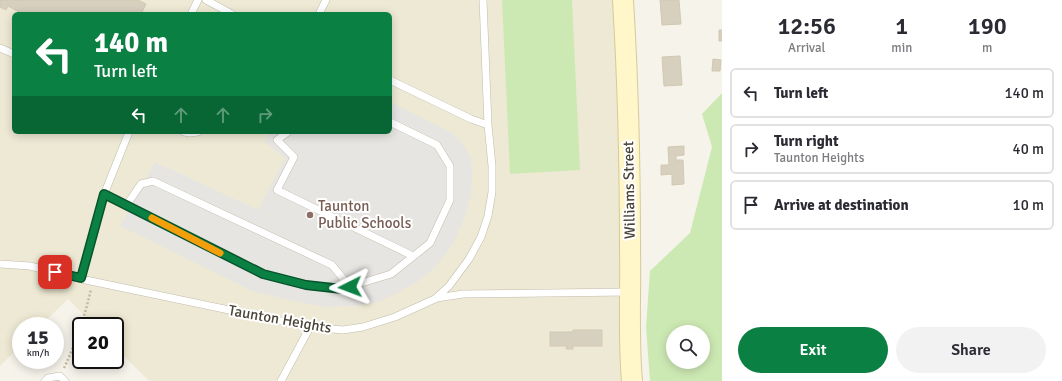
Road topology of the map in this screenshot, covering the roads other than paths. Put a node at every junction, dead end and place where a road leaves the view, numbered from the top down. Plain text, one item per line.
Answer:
1 (198, 0) edge
2 (206, 0) edge
3 (326, 0) edge
4 (483, 0) edge
5 (623, 0) edge
6 (192, 12) edge
7 (228, 12) edge
8 (320, 12) edge
9 (0, 48) edge
10 (12, 53) edge
11 (392, 81) edge
12 (392, 123) edge
13 (488, 125) junction
14 (128, 134) edge
15 (285, 134) edge
16 (104, 194) junction
17 (126, 206) junction
18 (413, 256) junction
19 (0, 264) edge
20 (81, 278) junction
21 (350, 287) junction
22 (630, 292) junction
23 (437, 298) junction
24 (310, 327) junction
25 (63, 378) edge
26 (45, 381) edge
27 (281, 381) edge
28 (632, 381) edge

1 - 6 lane
2 - 7 lane
3 - 8 lane
4 - 13 lane
5 - 22 street, Williams Street
9 - 10 lane
11 - 13 lane
12 - 18 lane
13 - 23 lane
14 - 16 lane
15 - 18 lane
16 - 17 lane
16 - 20 lane
17 - 21 lane
17 - 21 lane
18 - 21 lane
19 - 20 lane, Taunton Heights
20 - 24 lane, Taunton Heights
22 - 23 lane, Taunton Heights
22 - 28 street, Williams Street
23 - 24 lane, Taunton Heights
24 - 27 lane
25 - 26 lane

